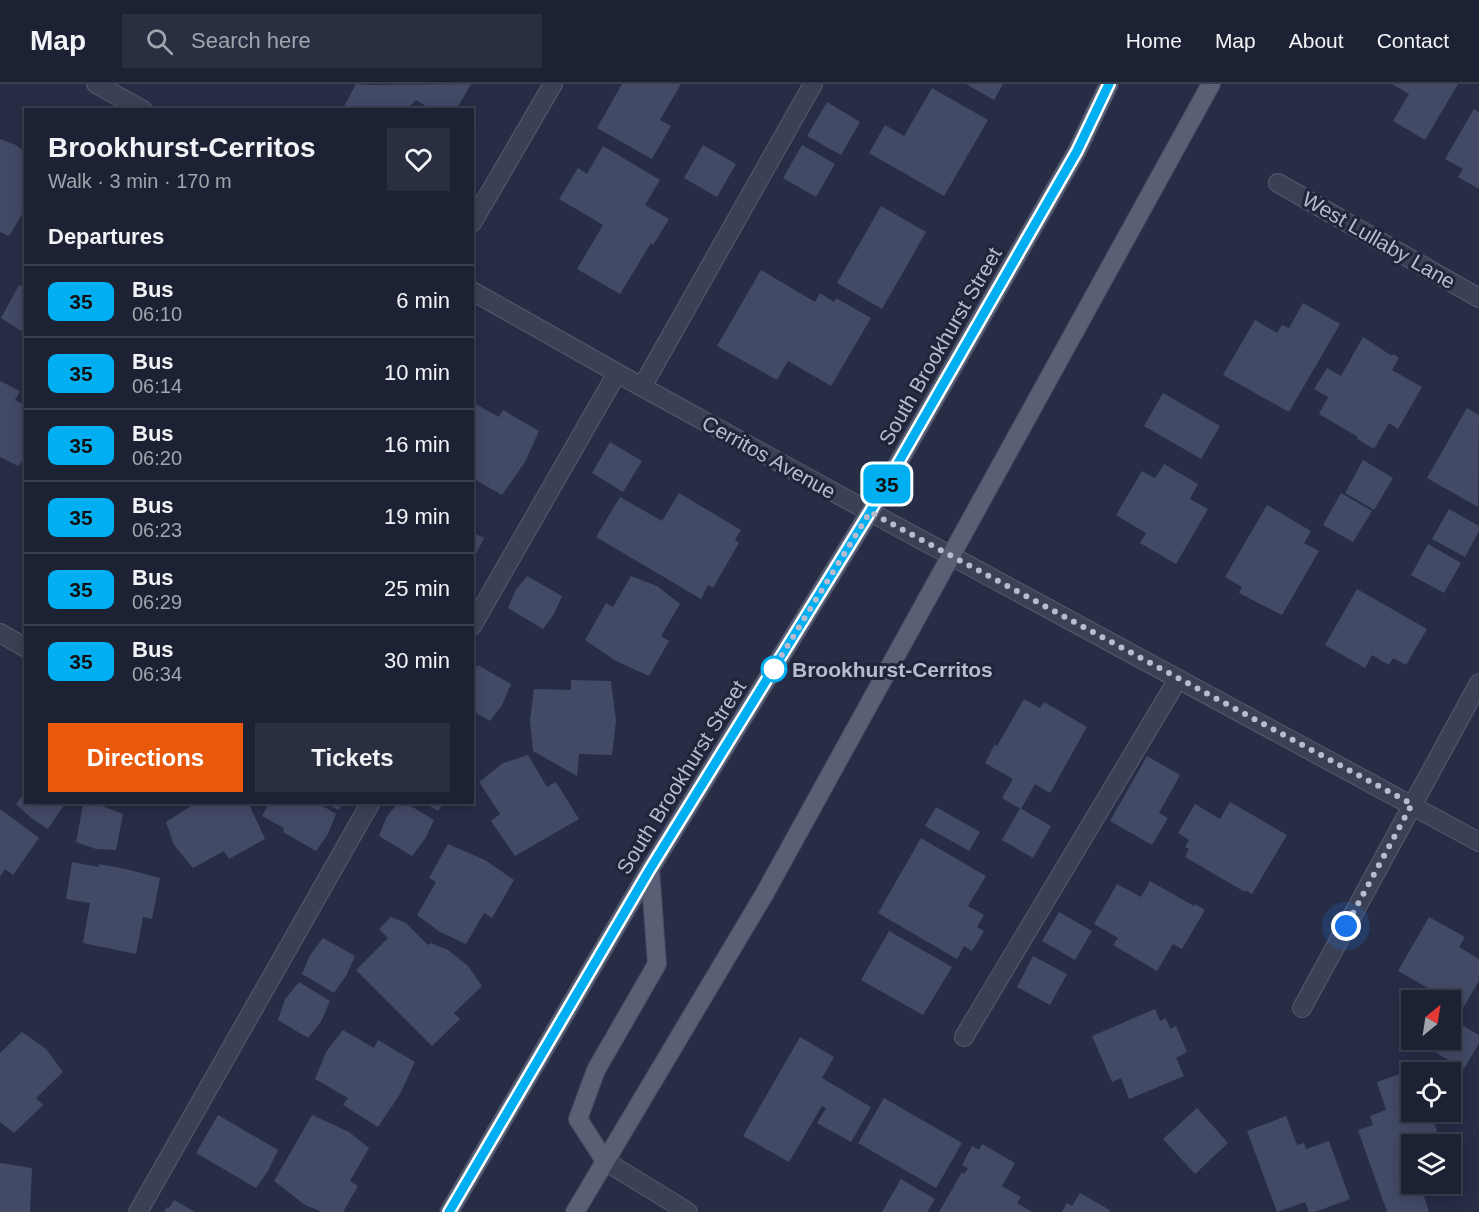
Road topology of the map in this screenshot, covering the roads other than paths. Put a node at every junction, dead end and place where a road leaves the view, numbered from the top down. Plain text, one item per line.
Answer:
1 (96, 84) edge
2 (553, 84) edge
3 (813, 84) edge
4 (1109, 84) edge
5 (1211, 84) edge
6 (139, 108) edge
7 (1278, 183) dead end
8 (474, 220) edge
9 (474, 292) edge
10 (1479, 298) edge
11 (617, 373) junction
12 (642, 387) junction
13 (870, 512) junction
14 (950, 555) junction
15 (474, 623) edge
16 (0, 633) edge
17 (24, 647) edge
18 (1178, 679) junction
19 (1479, 683) edge
20 (371, 804) edge
21 (1412, 804) junction
22 (1479, 842) edge
23 (650, 869) junction
24 (1302, 1008) dead end
25 (964, 1037) dead end
26 (605, 1161) junction
27 (138, 1212) edge
28 (449, 1212) edge
29 (575, 1212) edge
30 (688, 1212) edge

1 - 6 street
2 - 8 street
3 - 12 street
4 - 13 main road, South Brookhurst Street
5 - 14 main road
7 - 10 street, West Lullaby Lane
9 - 11 street, Cerritos Avenue
11 - 12 street, Cerritos Avenue
11 - 15 street
12 - 13 street, Cerritos Avenue
13 - 14 street, Cerritos Avenue
13 - 23 main road, South Brookhurst Street
14 - 18 street, Cerritos Avenue
14 - 26 main road
16 - 17 street
18 - 21 street, Cerritos Avenue
18 - 25 street
19 - 21 street
20 - 27 street
21 - 22 street, Cerritos Avenue
21 - 24 street
23 - 26 main road
23 - 28 main road, South Brookhurst Street
26 - 29 main road
26 - 30 street

